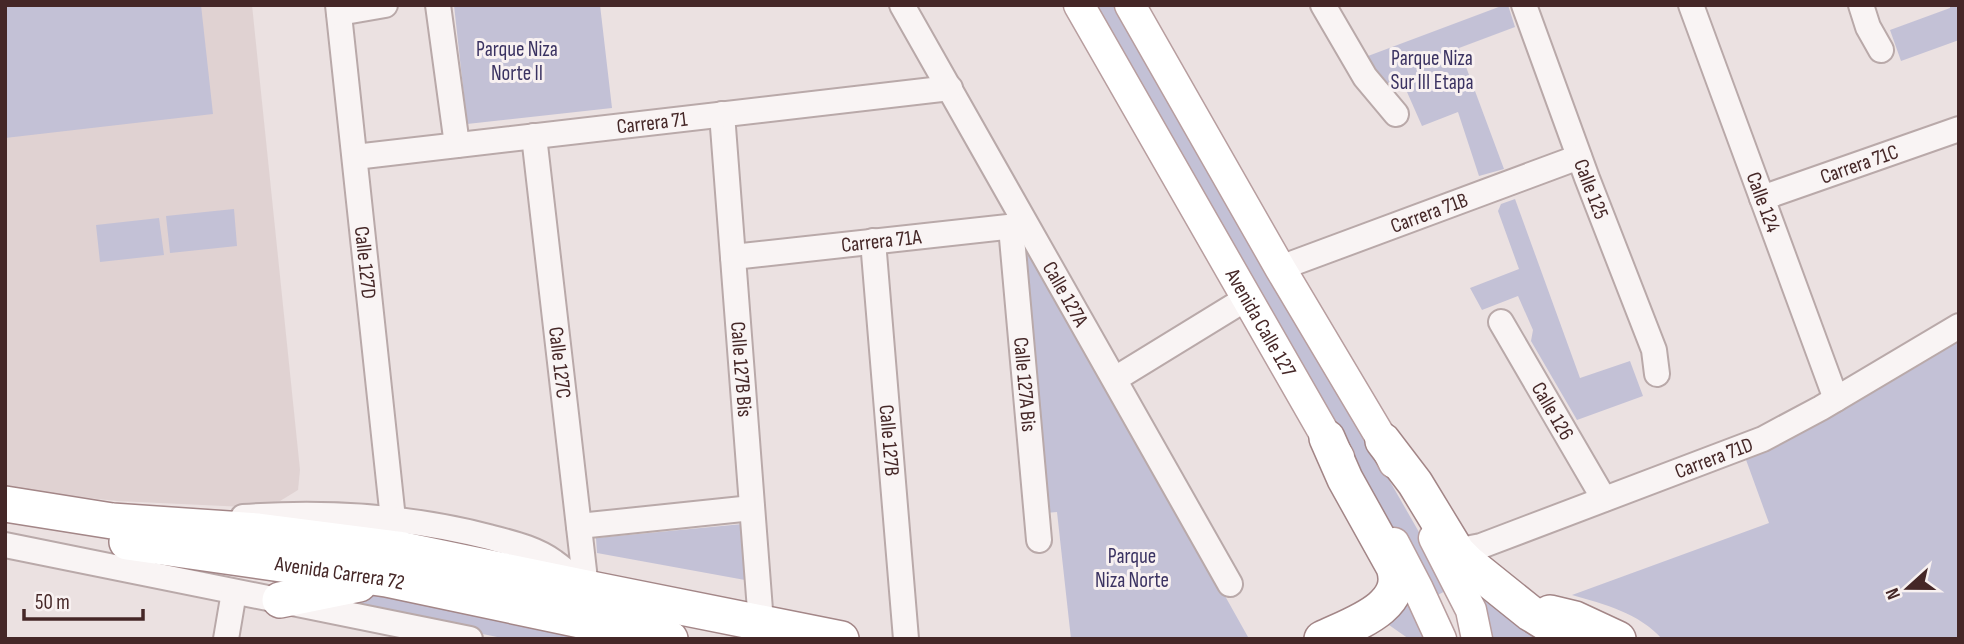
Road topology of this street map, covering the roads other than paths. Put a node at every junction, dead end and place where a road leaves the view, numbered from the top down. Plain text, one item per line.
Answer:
1 (385, 5) edge
2 (438, 5) edge
3 (902, 5) edge
4 (1079, 5) edge
5 (1130, 5) edge
6 (1323, 5) edge
7 (1524, 5) edge
8 (1691, 5) edge
9 (1861, 5) edge
10 (339, 9) edge
11 (1881, 50) dead end
12 (950, 88) junction
13 (722, 114) junction
14 (1396, 114) dead end
15 (1959, 129) edge
16 (534, 136) junction
17 (457, 145) junction
18 (355, 157) junction
19 (1579, 157) junction
20 (1762, 198) junction
21 (1019, 226) junction
22 (873, 241) junction
23 (733, 257) junction
24 (1280, 268) junction
25 (1247, 298) junction
26 (1501, 322) dead end
27 (1959, 326) edge
28 (1657, 374) dead end
29 (1115, 379) junction
30 (1836, 399) junction
31 (1327, 438) junction
32 (1383, 441) junction
33 (1604, 499) junction
34 (5, 504) edge
35 (752, 508) junction
36 (393, 519) junction
37 (5, 525) edge
38 (186, 525) junction
39 (579, 526) junction
40 (1039, 541) dead end
41 (1451, 544) junction
42 (5, 545) edge
43 (386, 579) junction
44 (1230, 584) dead end
45 (586, 589) junction
46 (234, 592) junction
47 (280, 600) junction
48 (1516, 602) junction
49 (761, 624) junction
50 (1572, 638) edge
51 (226, 639) edge
52 (470, 639) edge
53 (670, 639) edge
54 (841, 639) edge
55 (906, 639) edge
56 (1322, 639) edge
57 (1441, 639) edge
58 (1477, 639) edge
59 (1618, 639) edge

1 - 10 street
2 - 17 street
3 - 12 street, Calle 127A
4 - 25 main road, Avenida Calle 127
5 - 24 main road
6 - 14 street
7 - 19 street, Calle 125
8 - 20 street, Calle 124
9 - 11 street
10 - 18 street, Calle 127D
12 - 13 street, Carrera 71
12 - 21 street, Calle 127A
13 - 16 street, Carrera 71
13 - 23 street, Calle 127B Bis
15 - 20 street, Carrera 71C
16 - 17 street, Carrera 71
16 - 39 street, Calle 127C
17 - 18 street, Carrera 71
18 - 36 street, Calle 127D
19 - 24 street, Carrera 71B
19 - 28 street, Calle 125
20 - 30 street, Calle 124
21 - 22 street, Carrera 71A
21 - 29 street, Calle 127A
21 - 40 street, Calle 127A Bis
22 - 23 street, Carrera 71A
22 - 55 street, Calle 127B
23 - 35 street, Calle 127B Bis
24 - 32 main road
25 - 29 street
25 - 31 main road, Avenida Calle 127
26 - 33 street, Calle 126
27 - 30 street, Carrera 71D
29 - 44 street, Calle 127A
30 - 33 street, Carrera 71D
31 - 56 highway
31 - 57 main road, Avenida Calle 127
32 - 41 highway
32 - 58 main road
33 - 41 street, Carrera 71D
34 - 38 highway, Avenida Carrera 72
35 - 39 street
35 - 49 street, Calle 127B Bis
36 - 38 street, Avenida Carrera 72
36 - 45 street, Avenida Carrera 72
37 - 43 highway, Avenida Carrera 72
38 - 45 highway, Avenida Carrera 72
39 - 45 street, Calle 127C
41 - 48 highway
42 - 46 street, Avenida Carrera 72
43 - 47 highway
43 - 53 highway, Avenida Carrera 72
45 - 49 highway, Avenida Carrera 72
46 - 47 street, Avenida Carrera 72
46 - 51 street
47 - 52 street, Avenida Carrera 72
48 - 50 highway
48 - 59 highway
49 - 54 highway, Avenida Carrera 72

